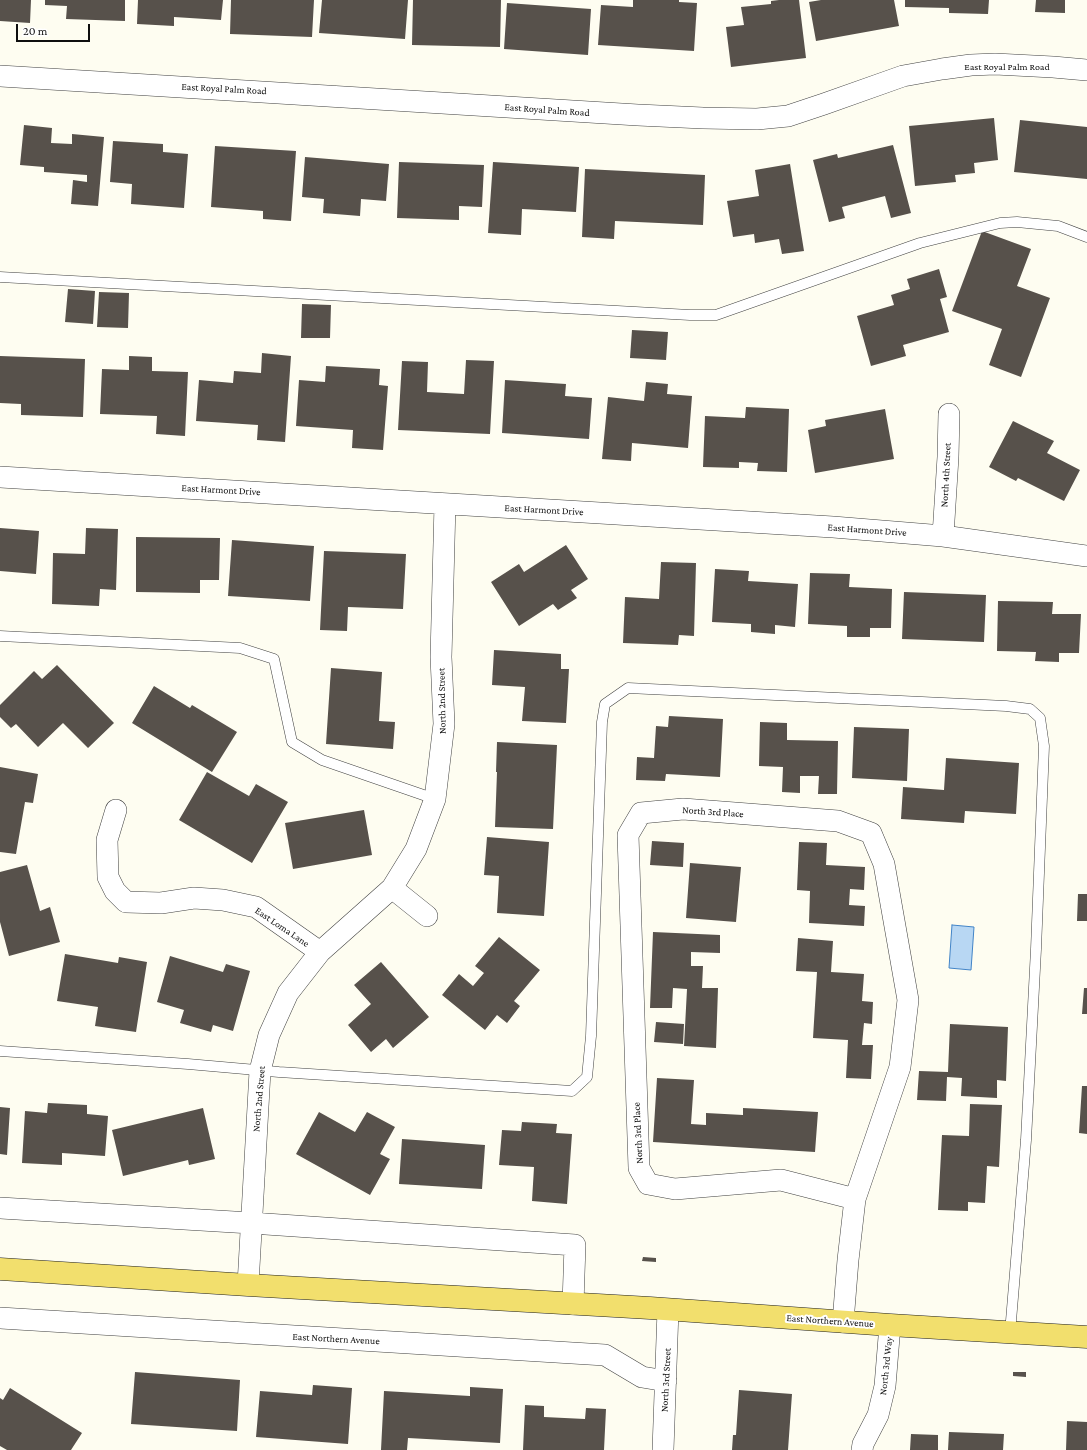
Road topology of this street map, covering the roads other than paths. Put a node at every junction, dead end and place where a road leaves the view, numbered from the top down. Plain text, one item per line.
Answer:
1 (1087, 70) edge
2 (0, 76) edge
3 (1087, 237) edge
4 (0, 277) edge
5 (949, 414) dead end
6 (0, 477) edge
7 (445, 504) junction
8 (943, 536) junction
9 (1087, 556) edge
10 (0, 636) edge
11 (435, 799) junction
12 (116, 810) dead end
13 (392, 888) junction
14 (427, 916) dead end
15 (320, 952) junction
16 (0, 1051) edge
17 (260, 1071) junction
18 (855, 1199) junction
19 (0, 1208) edge
20 (250, 1223) junction
21 (0, 1269) edge
22 (248, 1286) junction
23 (573, 1304) junction
24 (668, 1310) junction
25 (0, 1318) edge
26 (843, 1322) junction
27 (890, 1325) junction
28 (1010, 1333) junction
29 (1087, 1337) edge
30 (666, 1381) junction
31 (663, 1450) edge
32 (862, 1450) edge

1 - 2 street, East Royal Palm Road
3 - 4 lane
5 - 8 street, North 4th Street
6 - 7 street, East Harmont Drive
7 - 8 street, East Harmont Drive
7 - 11 street, North 2nd Street
8 - 9 street, East Harmont Drive
10 - 11 lane
11 - 13 street, North 2nd Street
12 - 15 street, East Loma Lane
13 - 14 street
13 - 15 street, North 2nd Street
15 - 17 street, North 2nd Street
16 - 17 lane
17 - 20 street, North 2nd Street
17 - 28 lane
18 - 18 street, North 3rd Place
18 - 26 street, North 3rd Place
19 - 20 street
20 - 22 street, North 2nd Street
20 - 23 street
21 - 22 main road, East Northern Avenue
22 - 23 main road, East Northern Avenue
23 - 24 main road, East Northern Avenue
24 - 26 main road, East Northern Avenue
24 - 30 street, North 3rd Street
25 - 30 street, East Northern Avenue
26 - 27 main road, East Northern Avenue
27 - 28 main road, East Northern Avenue
27 - 32 street, North 3rd Way
28 - 29 main road, East Northern Avenue
30 - 31 street, North 3rd Street

